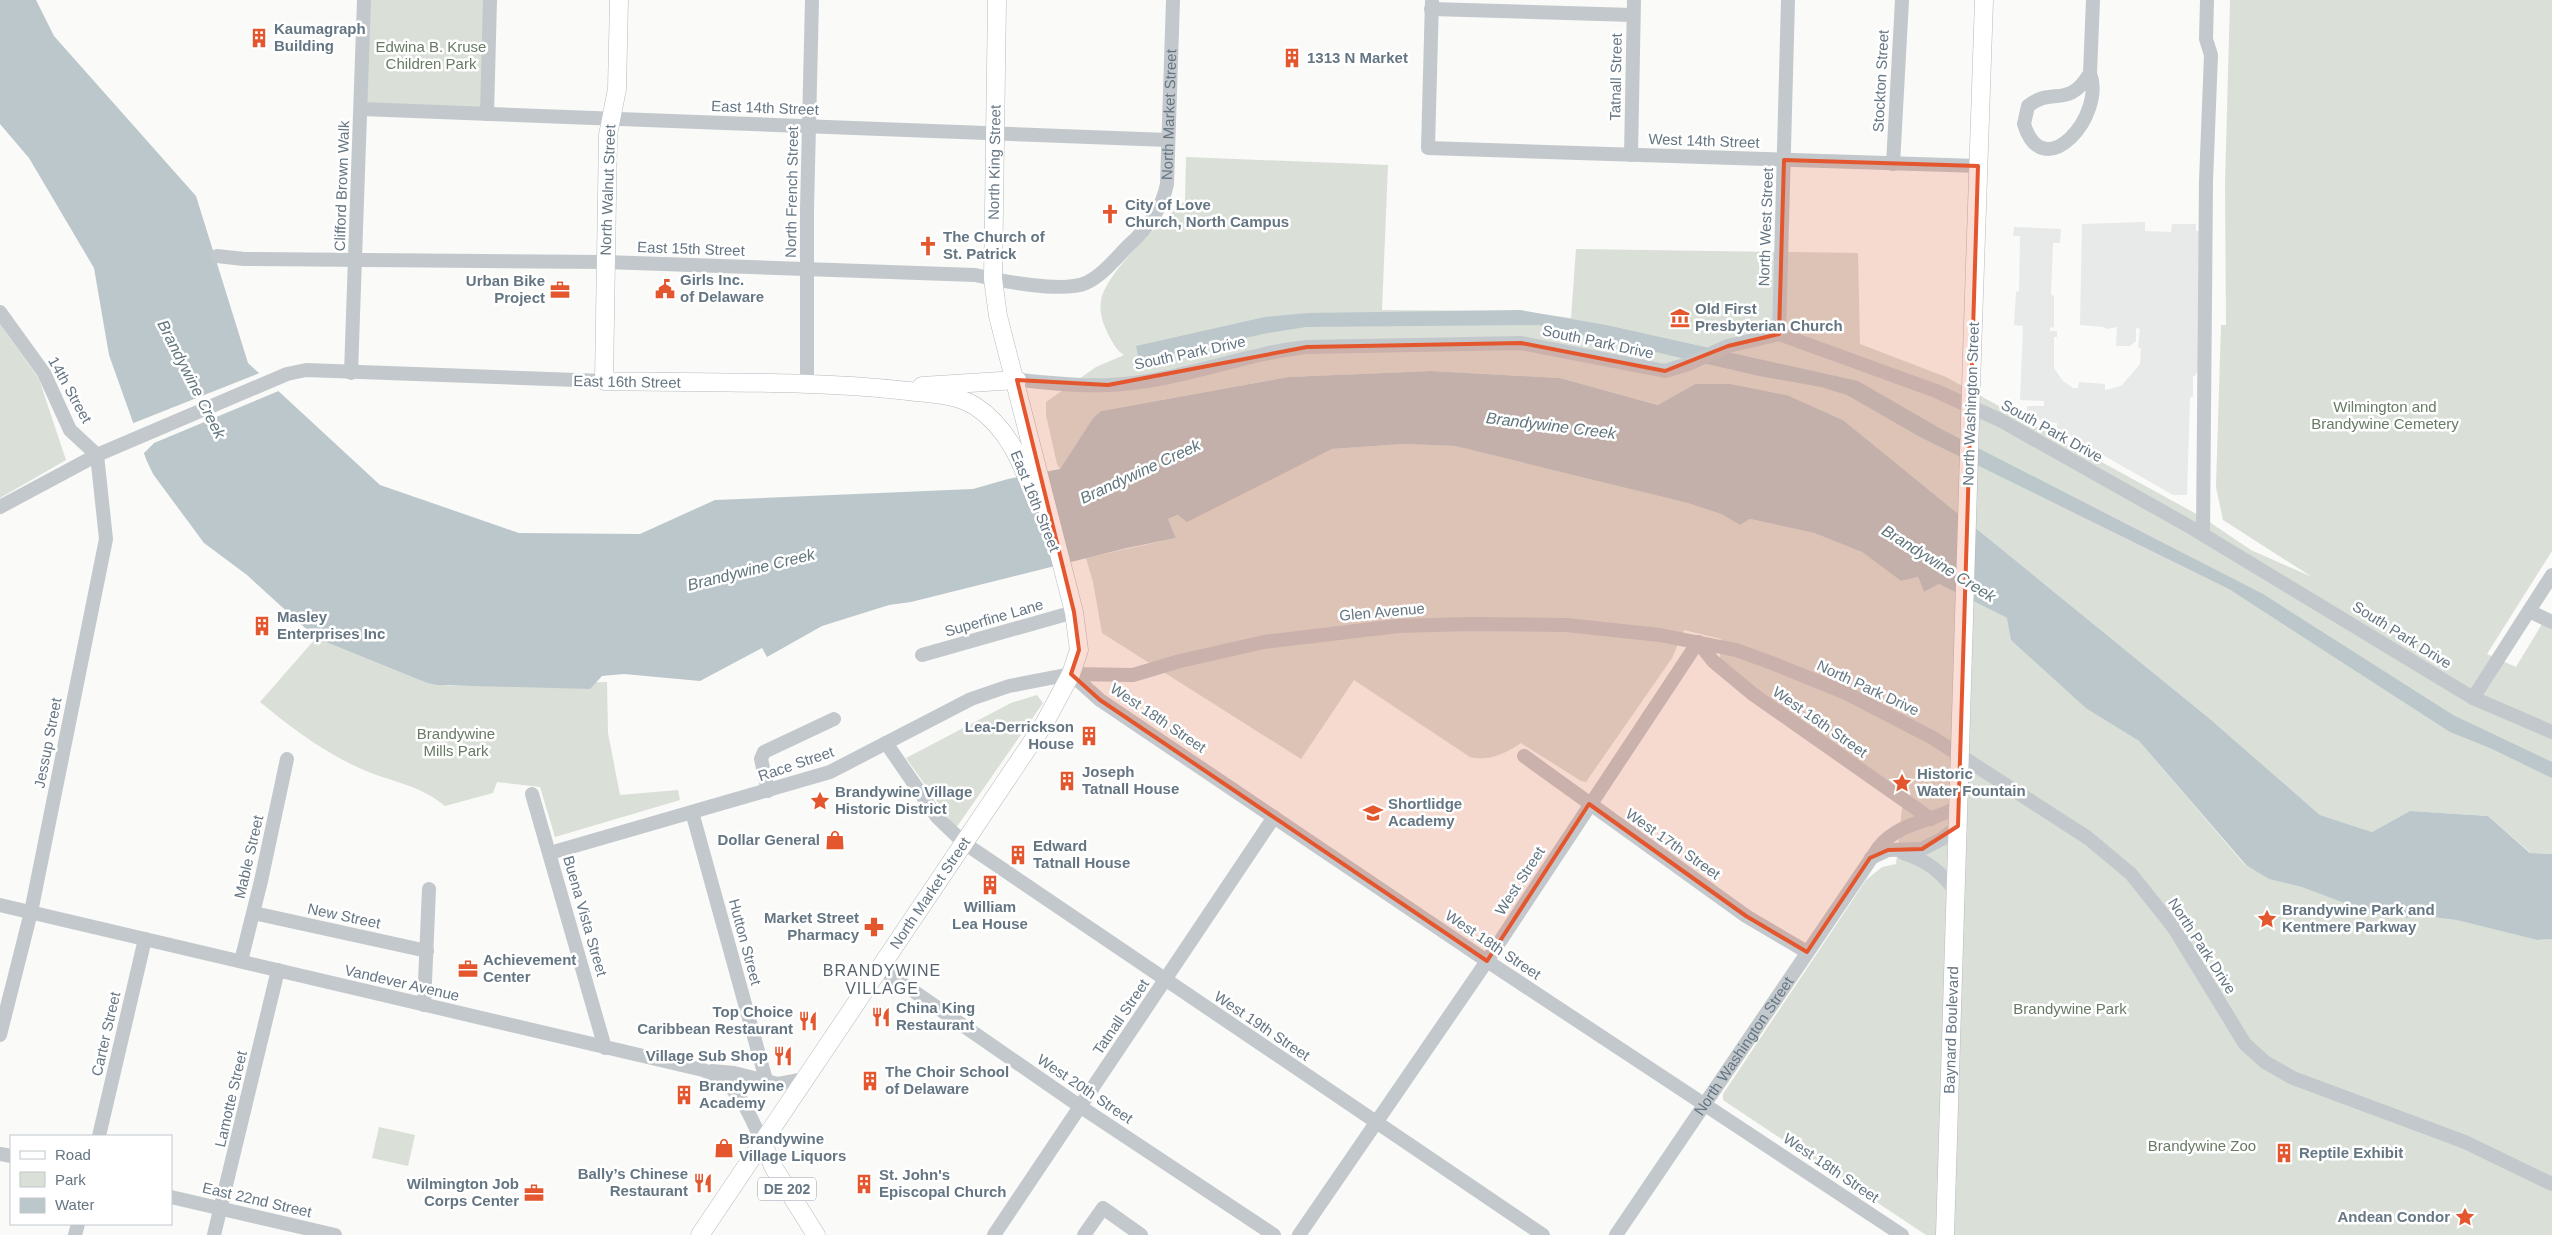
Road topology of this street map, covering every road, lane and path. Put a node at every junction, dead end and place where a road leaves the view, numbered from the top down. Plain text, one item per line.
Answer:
1 (364, 0) edge
2 (490, 0) edge
3 (619, 0) edge
4 (812, 0) edge
5 (997, 0) edge
6 (1173, 0) edge
7 (1634, 0) edge
8 (1788, 0) edge
9 (1902, 0) edge
10 (1984, 0) edge
11 (2093, 0) edge
12 (2207, 0) edge
13 (1431, 4) edge
14 (1634, 15) junction
15 (2090, 73) junction
16 (361, 110) junction
17 (487, 114) junction
18 (611, 119) junction
19 (809, 126) junction
20 (993, 133) junction
21 (1168, 140) junction
22 (1631, 155) junction
23 (1784, 160) junction
24 (1893, 164) junction
25 (1978, 166) junction
26 (217, 256) dead end
27 (356, 258) junction
28 (605, 262) junction
29 (808, 270) junction
30 (993, 279) junction
31 (0, 312) edge
32 (1779, 334) junction
33 (351, 373) junction
34 (1016, 380) junction
35 (604, 382) junction
36 (807, 385) junction
37 (887, 389) junction
38 (97, 456) junction
39 (1027, 456) junction
40 (0, 507) edge
41 (2202, 534) junction
42 (2552, 575) edge
43 (2529, 611) junction
44 (1074, 612) junction
45 (2552, 622) edge
46 (1698, 642) junction
47 (922, 656) dead end
48 (1072, 674) junction
49 (2473, 698) junction
50 (834, 719) dead end
51 (2552, 732) edge
52 (886, 743) junction
53 (1524, 756) dead end
54 (287, 759) dead end
55 (768, 791) junction
56 (532, 794) dead end
57 (1589, 804) junction
58 (1958, 807) junction
59 (692, 812) junction
60 (1274, 817) junction
61 (1931, 819) junction
62 (1958, 826) junction
63 (964, 843) junction
64 (1888, 850) junction
65 (550, 852) junction
66 (1870, 858) junction
67 (429, 889) dead end
68 (1956, 892) junction
69 (0, 905) edge
70 (30, 912) junction
71 (254, 913) junction
72 (145, 939) junction
73 (427, 951) junction
74 (1807, 952) junction
75 (241, 961) junction
76 (1487, 961) junction
77 (880, 968) junction
78 (278, 970) junction
79 (1165, 980) junction
80 (424, 1004) junction
81 (0, 1035) edge
82 (605, 1048) junction
83 (703, 1070) junction
84 (805, 1079) junction
85 (766, 1080) junction
86 (1705, 1103) junction
87 (1081, 1107) junction
88 (1374, 1122) junction
89 (99, 1135) edge
90 (762, 1142) junction
91 (2552, 1184) edge
92 (172, 1197) edge
93 (222, 1209) junction
94 (1893, 1233) edge
95 (214, 1235) edge
96 (335, 1235) edge
97 (700, 1235) edge
98 (816, 1235) edge
99 (994, 1235) edge
100 (1084, 1235) edge
101 (1141, 1235) edge
102 (1274, 1235) edge
103 (1299, 1235) edge
104 (1543, 1235) edge
105 (1616, 1235) edge
106 (1945, 1235) edge

1 - 16 street, Clifford Brown Walk
2 - 17 street
3 - 18 main road, North Walnut Street
4 - 19 street, North French Street
5 - 20 main road, North King Street
6 - 21 street, North Market Street
7 - 14 street, Tatnall Street
8 - 23 street, North West Street
9 - 24 street, Stockton Street
10 - 25 main road, North Washington Street
11 - 15 street
12 - 41 street
13 - 14 street
13 - 22 street, West 14th Street
14 - 22 street, Tatnall Street
15 - 15 street
16 - 17 street, East 14th Street
16 - 27 street, Clifford Brown Walk
17 - 18 street, East 14th Street
18 - 19 street, East 14th Street
18 - 28 main road, North Walnut Street
19 - 20 street, East 14th Street
19 - 29 street, North French Street
20 - 21 street, East 14th Street
20 - 30 main road, North King Street
21 - 30 street, North Market Street
22 - 23 street, West 14th Street
23 - 24 street, West 14th Street
23 - 32 street, North West Street
24 - 25 street, West 14th Street
25 - 58 main road, North Washington Street, bridge
26 - 27 street, East 15th Street
27 - 28 street, East 15th Street
27 - 33 street, Clifford Brown Walk
28 - 29 street, East 15th Street
28 - 35 main road, North Walnut Street
29 - 30 street, East 15th Street
29 - 36 street, North French Street
30 - 34 main road, North King Street
31 - 38 street, 14th Street
32 - 34 street, South Park Drive
32 - 41 street, South Park Drive
33 - 35 street, East 16th Street
33 - 38 street, East 16th Street
34 - 37 main road
34 - 39 main road, North Market Street
35 - 36 main road, East 16th Street
36 - 37 main road, East 16th Street
37 - 39 main road, East 16th Street
38 - 40 street, East 16th Street
38 - 70 street, Jessup Street
39 - 44 main road, North Market Street
41 - 49 street, South Park Drive
42 - 43 street
43 - 45 street
43 - 49 street
44 - 47 street, Superfine Lane
44 - 48 main road, North Market Street
46 - 48 street, Glen Avenue
46 - 57 street, West Street
46 - 61 street, West 16th Street
46 - 91 street, North Park Drive
48 - 52 street, Race Street
48 - 60 street, West 18th Street
48 - 63 main road, North Market Street
49 - 51 street, South Park Drive
50 - 55 street
52 - 55 street, Race Street
52 - 63 street, West 19th Street
53 - 57 street, West 17th Street
54 - 71 street, Mable Street
55 - 59 street, Race Street
56 - 65 street, Buena Vista Street
57 - 74 street, West 17th Street
57 - 76 street, West Street
58 - 61 street, North Washington Street
58 - 62 main road, North Washington Street
59 - 65 street, Race Street
59 - 85 street, Hutton Street
60 - 76 street, West 18th Street
60 - 79 street, Tatnall Street
61 - 66 street, North Washington Street
62 - 64 street
62 - 68 main road, Baynard Boulevard
63 - 77 main road, North Market Street
63 - 79 street, West 19th Street
64 - 66 street
64 - 68 street
65 - 82 street, Buena Vista Street
66 - 74 street, North Washington Street
67 - 73 street
68 - 106 main road, Baynard Boulevard
69 - 70 street, Vandever Avenue
70 - 72 street, Vandever Avenue
70 - 81 street, Jessup Street
71 - 73 street, New Street
71 - 75 street, Mable Street
72 - 75 street, Vandever Avenue
72 - 89 street, Carter Street
73 - 80 street
74 - 86 street, North Washington Street
75 - 78 street, Vandever Avenue
76 - 86 street, West 18th Street
76 - 88 street, West Street
77 - 84 main road, North Market Street
77 - 87 street, West 20th Street
78 - 80 street, Vandever Avenue
78 - 93 street, Lamotte Street
79 - 87 street, Tatnall Street
79 - 88 street, West 19th Street
80 - 82 street, Vandever Avenue
82 - 83 street, Vandever Avenue
83 - 85 street
83 - 90 street, Vandever Avenue
84 - 85 street
84 - 90 main road, North Market Street
86 - 94 street, West 18th Street
86 - 105 street, North Washington Street
87 - 99 street, Tatnall Street
87 - 102 street, West 20th Street
88 - 103 street, West Street
88 - 104 street, West 19th Street
90 - 97 main road, North Market Street
90 - 98 main road, DE 202
92 - 93 street, East 22nd Street
93 - 95 street, Lamotte Street
93 - 96 street, East 22nd Street
100 - 101 street

